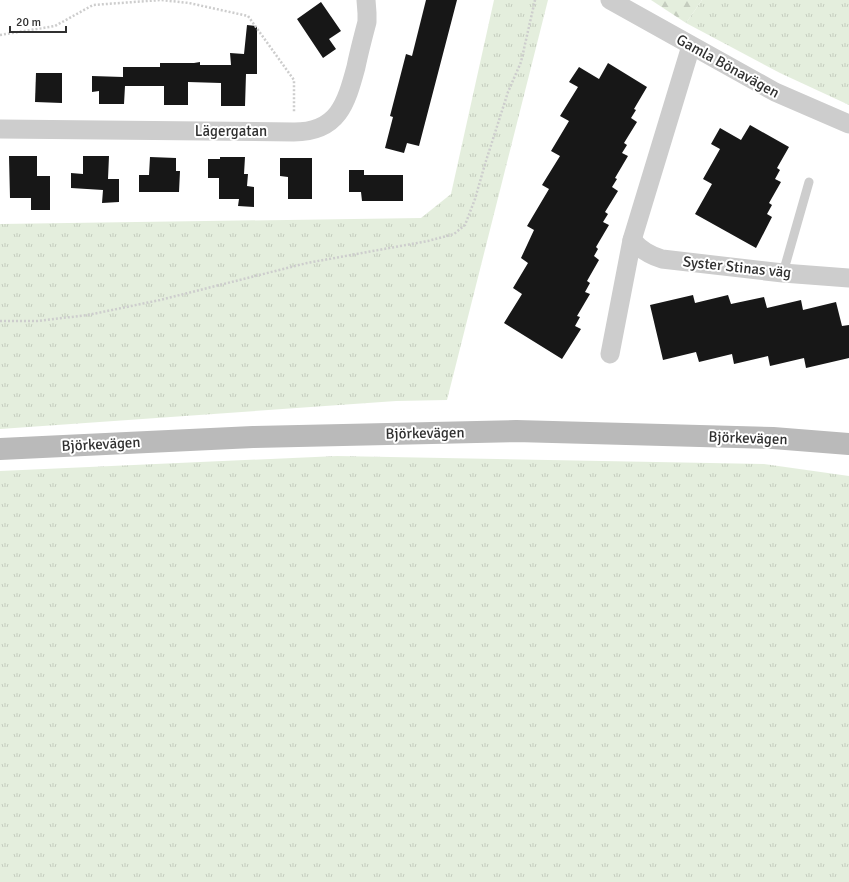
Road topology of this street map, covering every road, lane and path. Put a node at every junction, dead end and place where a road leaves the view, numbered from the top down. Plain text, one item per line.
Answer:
1 (366, 0) edge
2 (535, 0) edge
3 (610, 0) edge
4 (189, 2) edge
5 (0, 35) edge
6 (691, 46) junction
7 (849, 124) edge
8 (0, 129) edge
9 (294, 132) junction
10 (809, 182) dead end
11 (632, 240) junction
12 (783, 273) junction
13 (849, 278) edge
14 (0, 321) edge
15 (610, 354) dead end
16 (849, 444) edge
17 (0, 448) edge

1 - 9 street, Lägergatan
2 - 14 path
3 - 6 street, Gamla Bönavägen
4 - 5 path
4 - 9 path
6 - 7 street, Gamla Bönavägen
6 - 11 street
8 - 9 street, Lägergatan
10 - 12 lane
11 - 12 street, Syster Stinas väg
11 - 15 street
12 - 13 street, Syster Stinas väg
16 - 17 main road, Björkevägen

